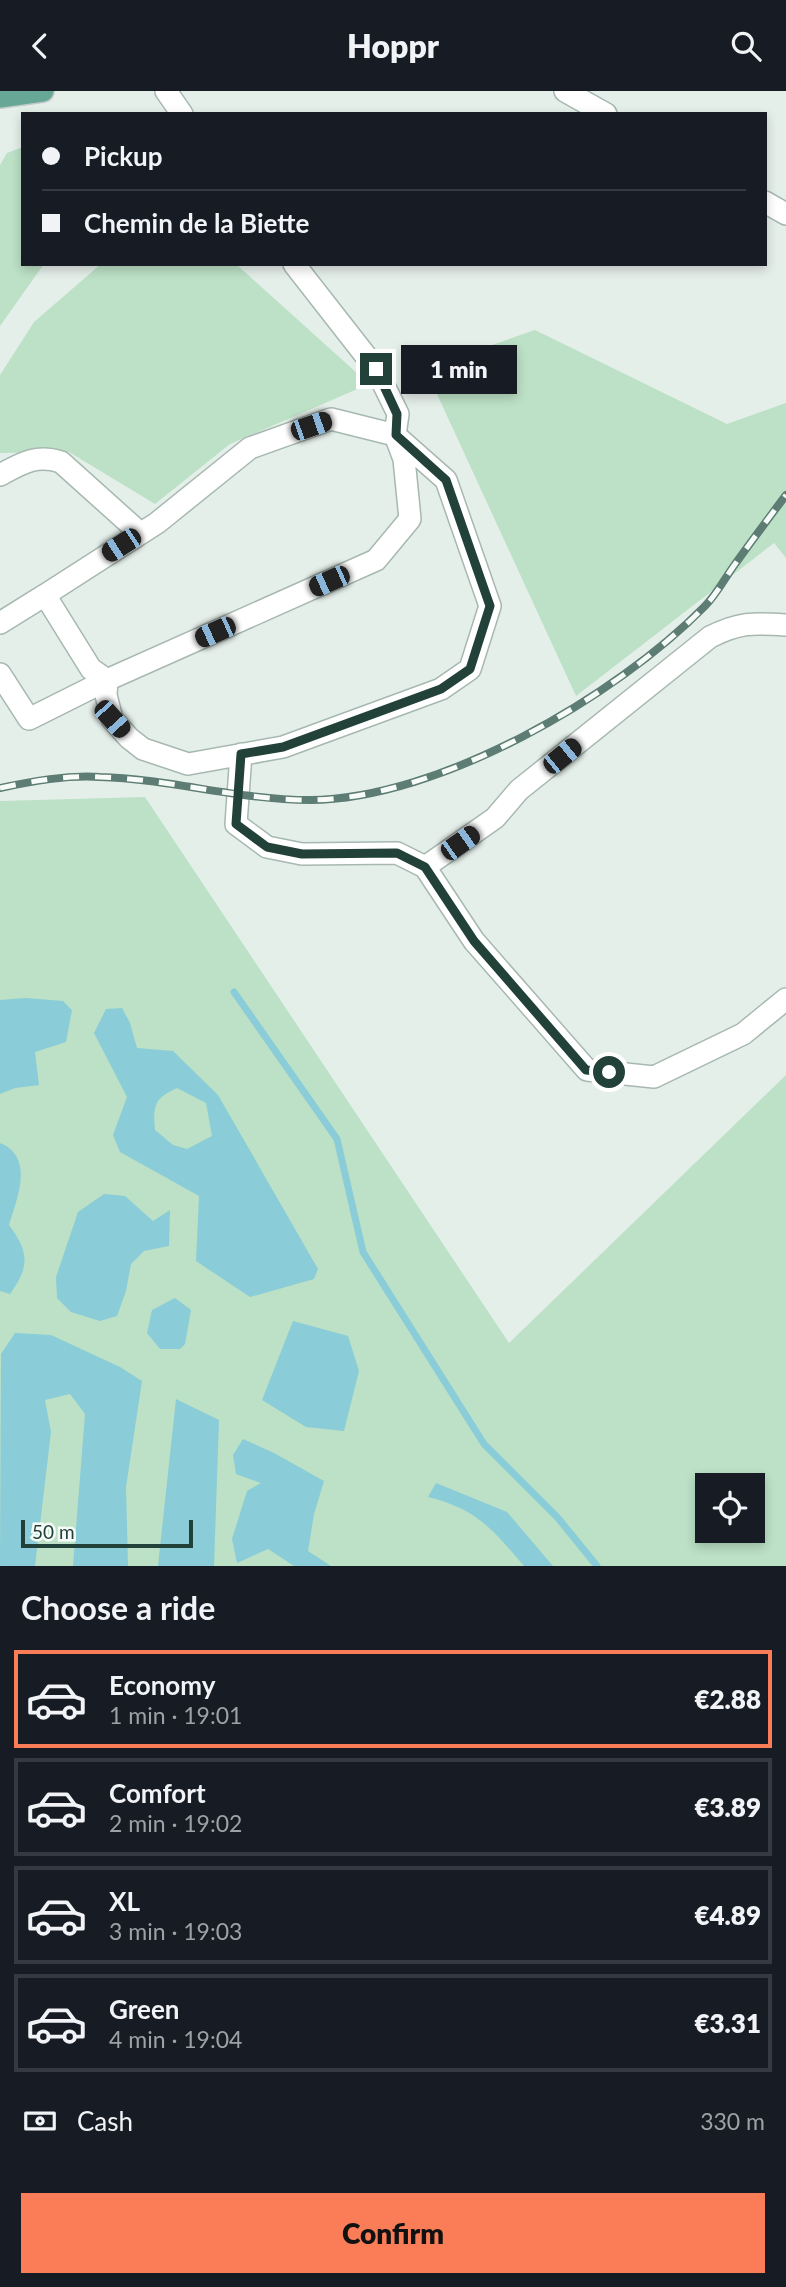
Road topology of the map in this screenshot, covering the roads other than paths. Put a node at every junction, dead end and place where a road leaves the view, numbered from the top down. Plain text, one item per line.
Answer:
1 (41, 91) edge
2 (166, 91) edge
3 (565, 91) edge
4 (0, 97) edge
5 (181, 112) edge
6 (602, 112) edge
7 (296, 266) edge
8 (396, 435) junction
9 (0, 475) edge
10 (141, 533) junction
11 (45, 595) junction
12 (0, 623) edge
13 (786, 625) edge
14 (0, 674) edge
15 (107, 680) junction
16 (241, 754) junction
17 (425, 867) junction
18 (786, 999) edge

1 - 4 main road
2 - 5 street
3 - 6 street
7 - 8 street
8 - 10 street
8 - 15 street
8 - 16 street
9 - 10 street
10 - 11 street
11 - 12 street
11 - 15 street
13 - 17 street
14 - 15 street
15 - 16 street
16 - 17 street
17 - 18 street

